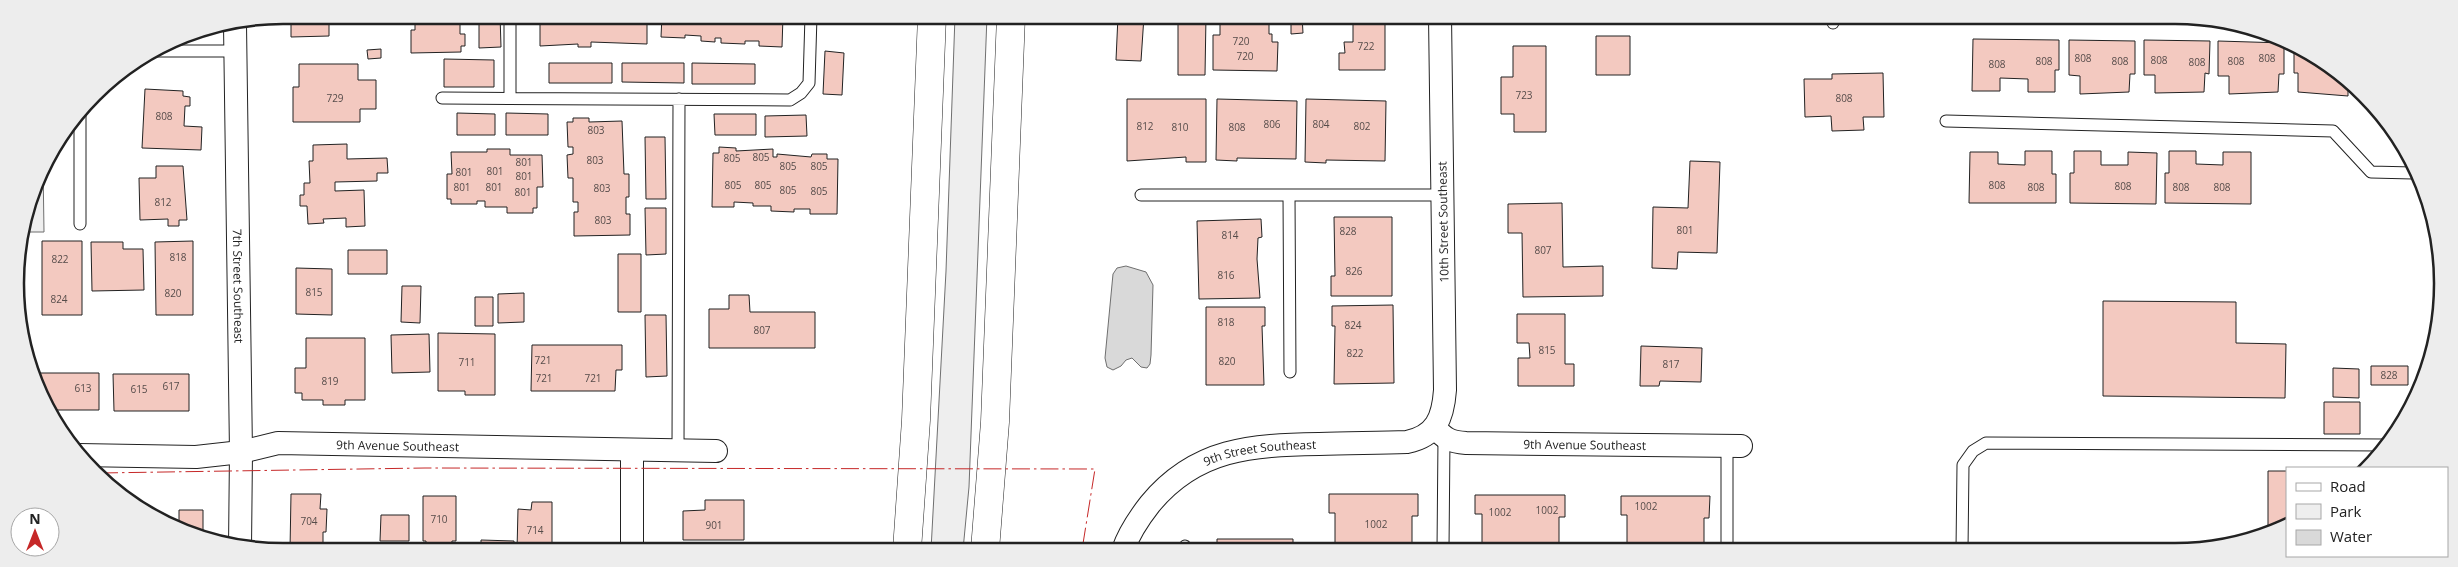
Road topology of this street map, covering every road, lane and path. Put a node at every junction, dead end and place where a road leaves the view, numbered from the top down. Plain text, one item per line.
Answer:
1 (510, 24) edge
2 (812, 24) edge
3 (925, 24) edge
4 (932, 24) edge
5 (1011, 24) edge
6 (1021, 24) edge
7 (1440, 24) edge
8 (235, 29) edge
9 (169, 51) edge
10 (236, 51) junction
11 (442, 98) dead end
12 (510, 98) junction
13 (679, 99) junction
14 (80, 121) edge
15 (1946, 121) dead end
16 (1006, 145) junction
17 (926, 149) junction
18 (2408, 172) edge
19 (1141, 194) dead end
20 (1289, 194) junction
21 (1442, 194) junction
22 (80, 224) dead end
23 (1290, 372) dead end
24 (1439, 432) junction
25 (2378, 445) edge
26 (1734, 446) joint
27 (632, 450) junction
28 (678, 450) junction
29 (716, 450) dead end
30 (241, 452) junction
31 (88, 455) edge
32 (240, 539) edge
33 (632, 543) edge
34 (907, 543) edge
35 (986, 543) edge
36 (1126, 543) edge
37 (1443, 543) edge
38 (1727, 543) edge
39 (1962, 543) edge

1 - 12 lane
2 - 13 lane
3 - 17 highway
4 - 17 highway
5 - 16 highway
6 - 16 highway
7 - 21 street, 10th Street Southeast
8 - 10 street, 7th Street Southeast
9 - 10 lane
10 - 30 street, 7th Street Southeast
11 - 12 lane
12 - 13 lane
13 - 28 lane
14 - 22 lane
15 - 18 lane
16 - 35 highway
17 - 34 highway
19 - 20 lane
20 - 21 lane
20 - 23 lane
21 - 24 street, 10th Street Southeast
24 - 26 street, 9th Avenue Southeast
24 - 36 street, 9th Street Southeast
24 - 37 lane
25 - 39 lane
26 - 38 lane
27 - 28 street, 9th Avenue Southeast
27 - 30 street, 9th Avenue Southeast
27 - 33 street
28 - 29 street, 9th Avenue Southeast
30 - 31 street, 9th Avenue Southeast
30 - 32 street, 7th Street Southeast

